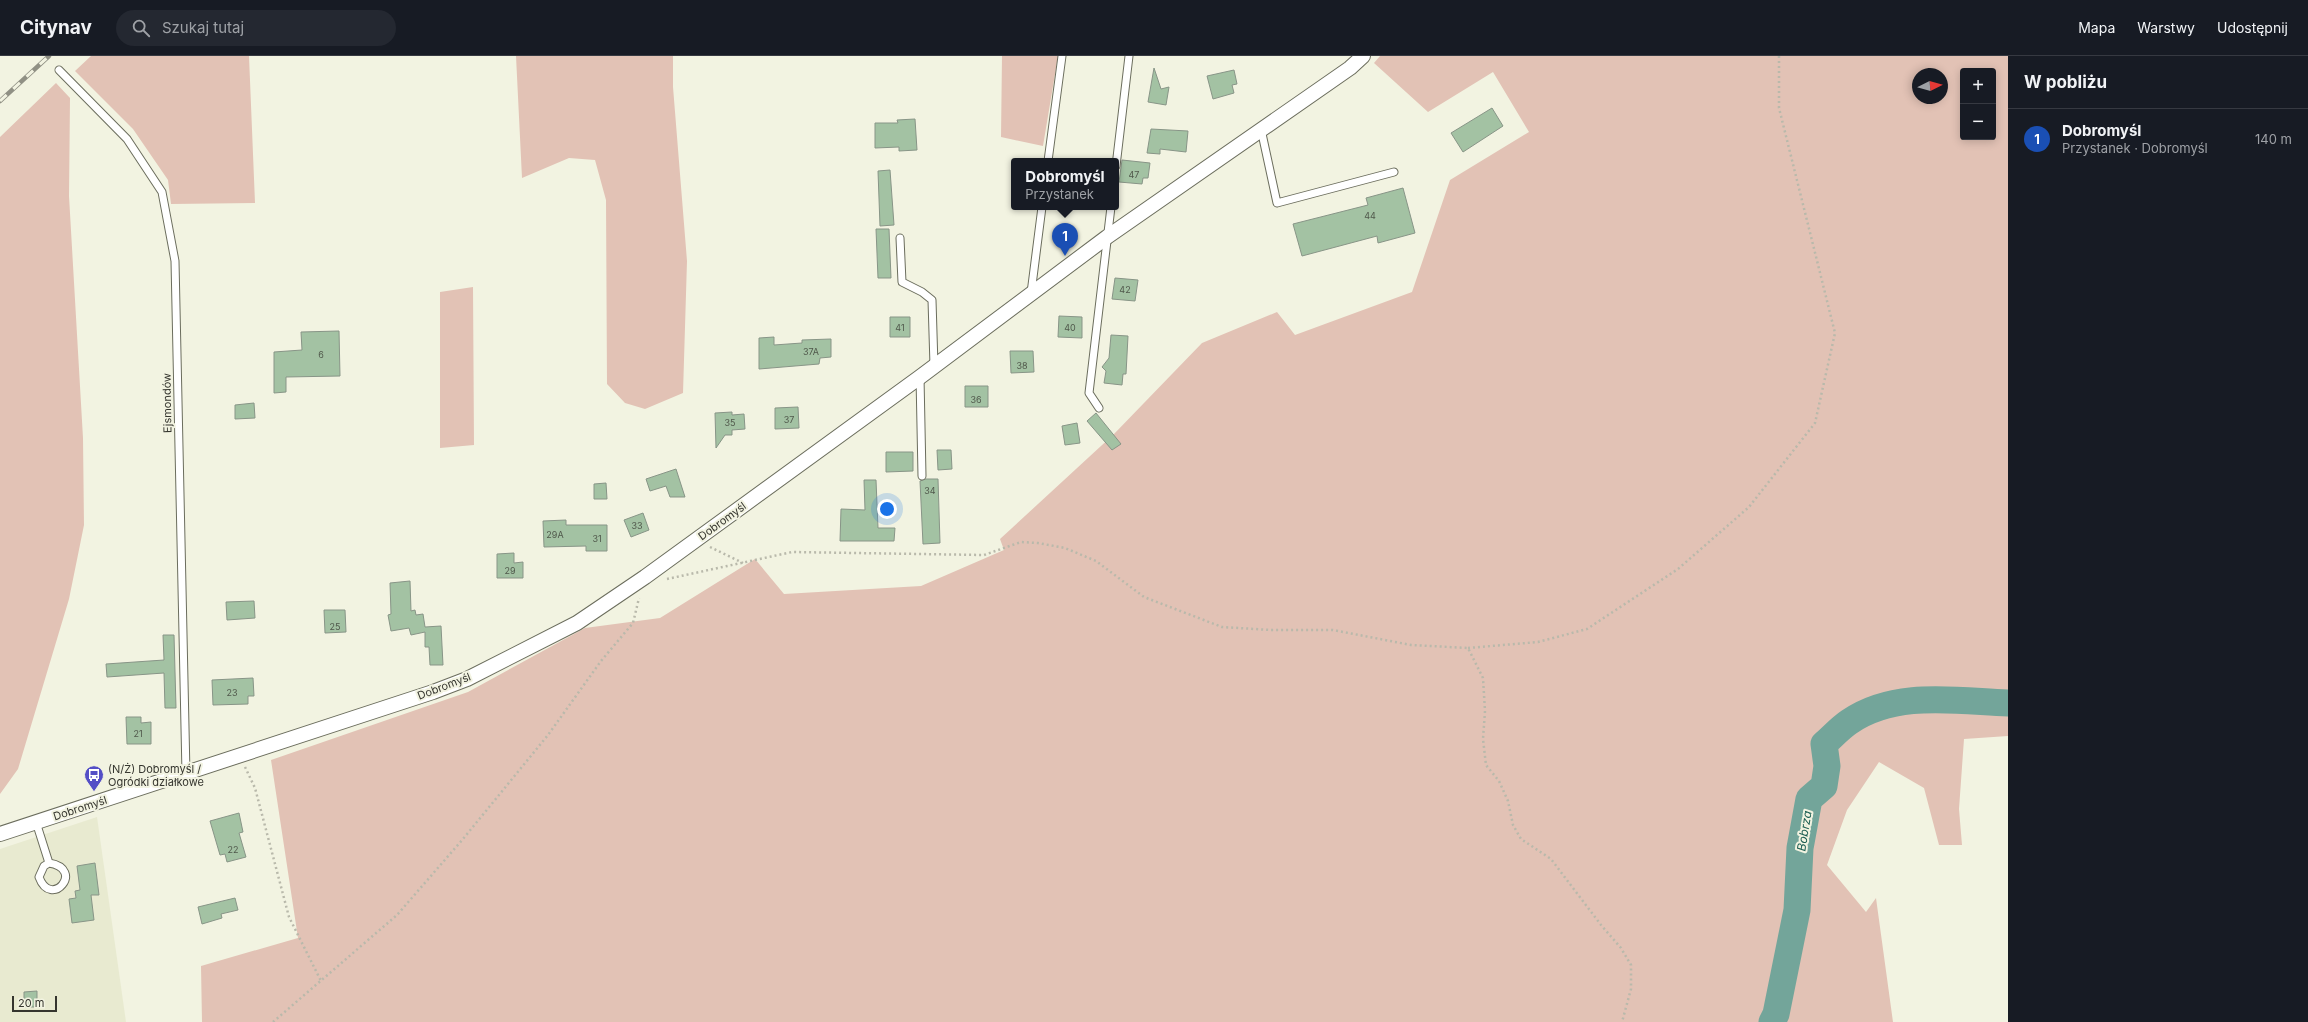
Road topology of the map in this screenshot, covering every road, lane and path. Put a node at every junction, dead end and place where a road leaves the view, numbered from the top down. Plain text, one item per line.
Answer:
1 (1062, 56) edge
2 (1129, 56) edge
3 (1363, 56) edge
4 (1779, 56) edge
5 (59, 70) dead end
6 (1261, 129) junction
7 (1048, 158) edge
8 (1117, 158) edge
9 (1394, 172) dead end
10 (1042, 210) edge
11 (1111, 210) edge
12 (1107, 237) junction
13 (900, 238) dead end
14 (1030, 295) junction
15 (934, 366) junction
16 (920, 377) junction
17 (1099, 408) dead end
18 (922, 476) dead end
19 (698, 538) junction
20 (744, 563) junction
21 (645, 577) junction
22 (1468, 648) junction
23 (239, 756) junction
24 (186, 774) junction
25 (36, 822) junction
26 (0, 834) edge
27 (49, 863) dead end
28 (321, 981) junction
29 (273, 1022) edge
30 (1622, 1022) edge

1 - 7 lane
2 - 8 lane
3 - 6 street, Dobromyśl
4 - 22 path
5 - 24 lane, Ejsmondów
6 - 9 lane
6 - 12 street, Dobromyśl
10 - 14 lane
11 - 12 lane
12 - 14 street, Dobromyśl
12 - 17 lane
13 - 15 lane
14 - 15 street, Dobromyśl
15 - 16 street, Dobromyśl
16 - 18 lane
16 - 19 street, Dobromyśl
19 - 20 path
19 - 21 street, Dobromyśl
20 - 21 path
20 - 22 path
21 - 23 street, Dobromyśl
21 - 28 path
22 - 30 path
23 - 24 street, Dobromyśl
23 - 28 path
24 - 25 street, Dobromyśl
25 - 26 street, Dobromyśl
25 - 27 lane
28 - 29 path

